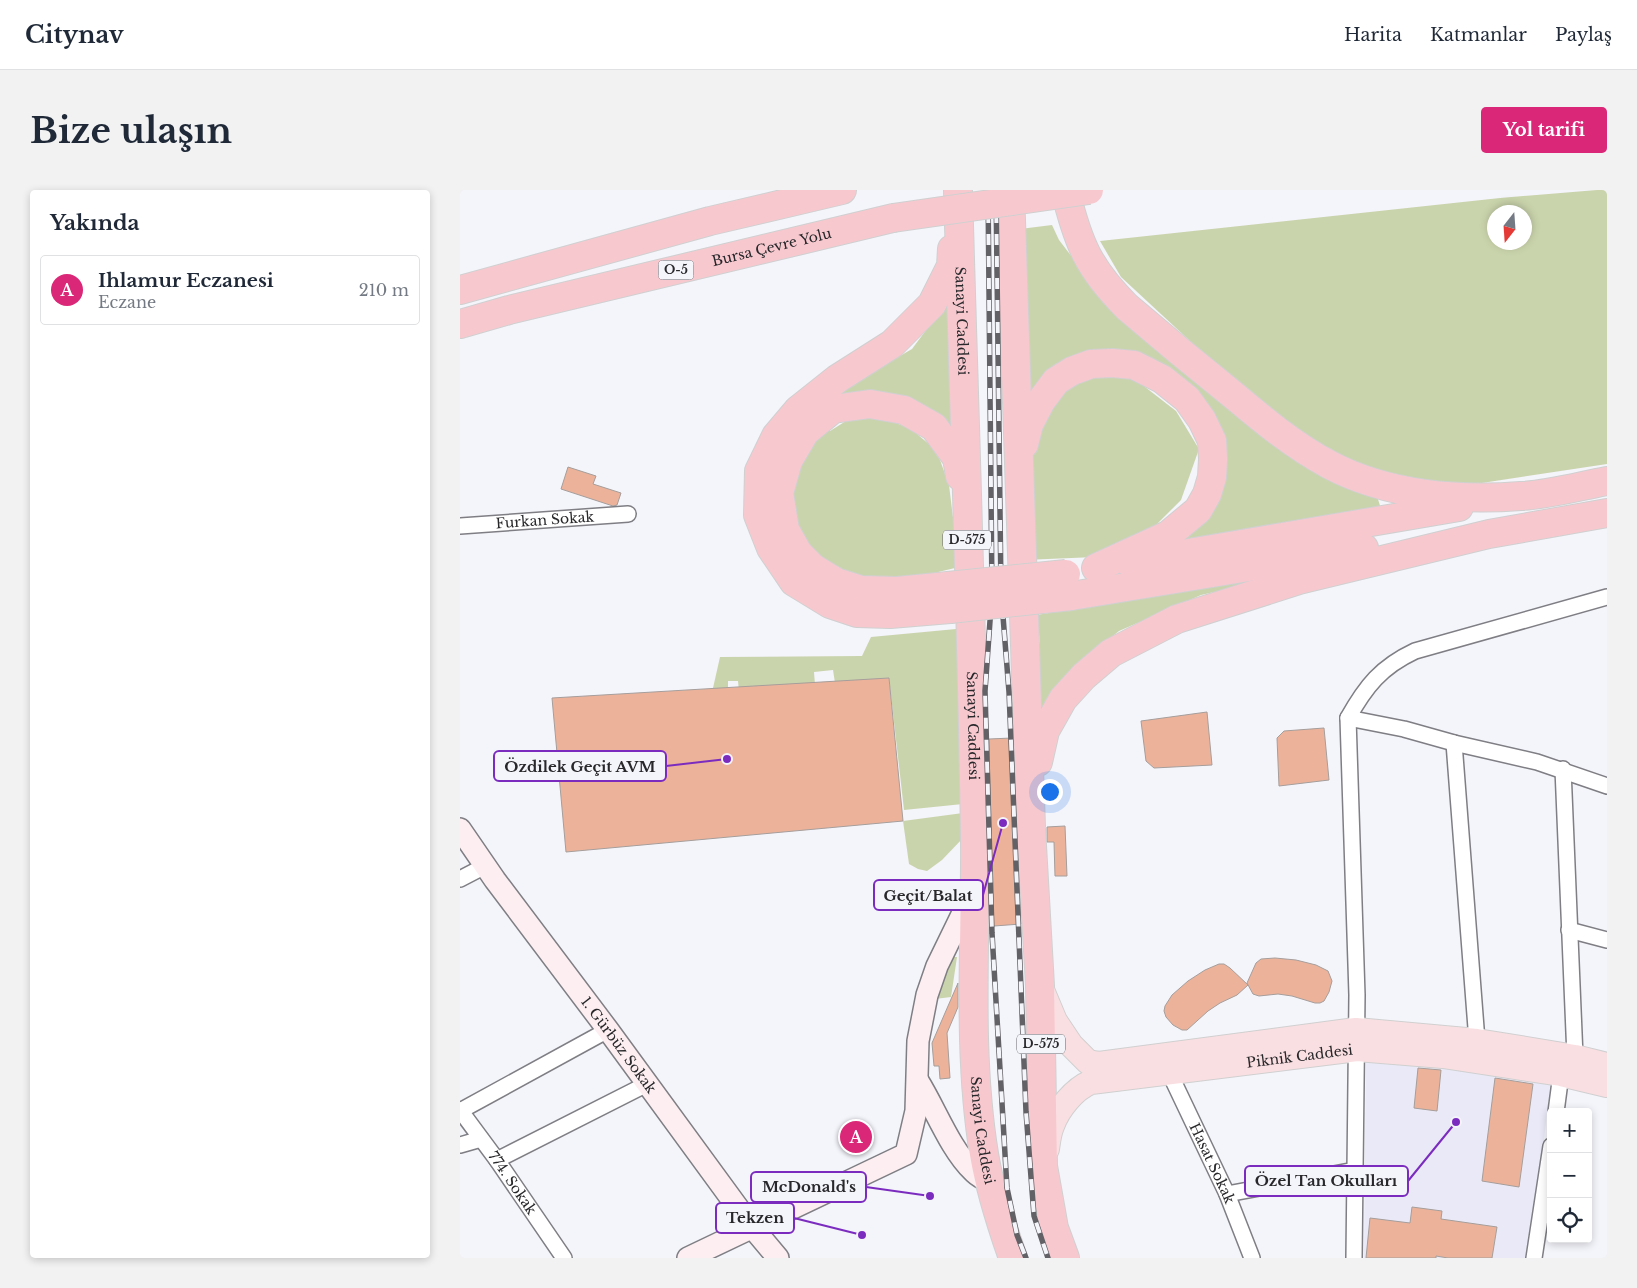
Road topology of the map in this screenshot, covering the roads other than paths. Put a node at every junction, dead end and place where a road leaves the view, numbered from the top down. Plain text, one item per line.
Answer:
1 (842, 190) edge
2 (956, 190) edge
3 (1010, 190) edge
4 (1065, 190) edge
5 (1089, 190) edge
6 (460, 290) edge
7 (460, 324) edge
8 (1019, 470) junction
9 (1607, 481) edge
10 (1522, 496) junction
11 (1607, 513) edge
12 (628, 514) dead end
13 (1564, 520) junction
14 (967, 522) junction
15 (1607, 525) edge
16 (460, 526) edge
17 (1096, 568) junction
18 (1069, 585) junction
19 (949, 597) junction
20 (1607, 597) edge
21 (1348, 718) junction
22 (1454, 743) junction
23 (1563, 769) junction
24 (1607, 786) edge
25 (1031, 828) junction
26 (460, 829) edge
27 (485, 866) junction
28 (460, 879) edge
29 (974, 889) junction
30 (1569, 930) junction
31 (1607, 940) edge
32 (1040, 986) junction
33 (608, 1030) junction
34 (1357, 1040) junction
35 (1477, 1041) junction
36 (1607, 1065) edge
37 (1568, 1066) junction
38 (1170, 1072) junction
39 (918, 1080) junction
40 (647, 1084) junction
41 (1607, 1086) edge
42 (1557, 1108) edge
43 (460, 1110) edge
44 (481, 1140) junction
45 (460, 1145) edge
46 (1550, 1153) edge
47 (497, 1160) junction
48 (1043, 1166) junction
49 (1354, 1170) junction
50 (989, 1182) junction
51 (1227, 1194) junction
52 (752, 1227) junction
53 (696, 1256) edge
54 (564, 1258) edge
55 (778, 1258) edge
56 (1013, 1258) edge
57 (1065, 1258) edge
58 (1252, 1258) edge
59 (1354, 1258) edge
60 (1534, 1258) edge

1 - 6 highway
2 - 14 highway, Sanayi Caddesi / D-575
2 - 19 highway
3 - 8 highway, D-575
4 - 10 highway
5 - 7 highway, Bursa Çevre Yolu / O-5, bridge
8 - 17 highway
8 - 25 highway, D-575
9 - 10 highway
10 - 17 highway
11 - 13 highway
12 - 16 street, Furkan Sokak
13 - 15 street
13 - 18 highway
13 - 25 highway
14 - 19 highway
14 - 29 highway, Sanayi Caddesi / D-575
17 - 18 highway
18 - 19 highway, bridge
20 - 21 street
21 - 22 street
21 - 34 street
22 - 23 street
22 - 35 street
23 - 24 street
23 - 30 street
25 - 32 highway, D-575
26 - 27 street, 1. Gürbüz Sokak
27 - 28 street
27 - 33 street, 1. Gürbüz Sokak
29 - 39 street
29 - 50 highway, Sanayi Caddesi / D-575
30 - 31 street
30 - 37 street
32 - 34 main road, Piknik Caddesi
32 - 48 highway, D-575
33 - 40 street, 1. Gürbüz Sokak
33 - 43 street
34 - 35 main road, Piknik Caddesi
34 - 37 main road, Piknik Caddesi
34 - 38 main road, Piknik Caddesi
34 - 49 street
35 - 37 main road, Piknik Caddesi
36 - 37 main road, Piknik Caddesi
37 - 41 main road, Piknik Caddesi
37 - 42 street
38 - 48 main road, Piknik Caddesi
38 - 51 street, Hasat Sokak
39 - 50 street
39 - 52 street
40 - 47 street
40 - 52 street, 1. Gürbüz Sokak
43 - 44 street, 774. Sokak
44 - 45 street
44 - 47 street, 774. Sokak
46 - 60 street
47 - 54 street, 774. Sokak
48 - 57 highway, D-575
49 - 51 street
49 - 59 street
50 - 56 highway, Sanayi Caddesi / D-575
51 - 58 street, Hasat Sokak
52 - 53 street
52 - 55 street, 1. Gürbüz Sokak

